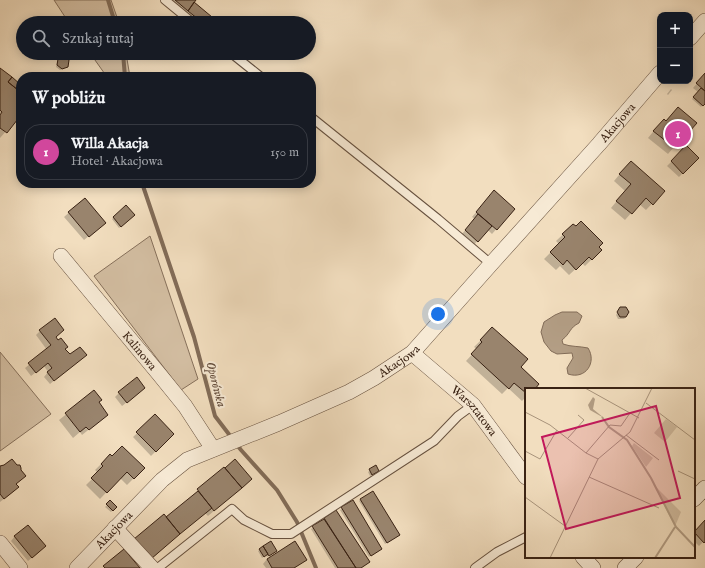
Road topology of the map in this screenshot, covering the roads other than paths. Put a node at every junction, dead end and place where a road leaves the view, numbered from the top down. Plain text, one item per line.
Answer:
1 (165, 0) edge
2 (184, 16) edge
3 (705, 21) edge
4 (693, 35) edge
5 (240, 60) edge
6 (255, 72) edge
7 (657, 76) edge
8 (316, 121) edge
9 (61, 256) dead end
10 (491, 264) junction
11 (412, 353) junction
12 (473, 405) junction
13 (213, 449) junction
14 (525, 476) edge
15 (705, 488) edge
16 (695, 498) edge
17 (115, 528) junction
18 (525, 538) edge
19 (0, 543) edge
20 (584, 558) edge
21 (635, 558) edge
22 (20, 568) edge
23 (77, 568) edge
24 (152, 568) edge
25 (158, 568) edge
26 (475, 568) edge
27 (593, 568) edge
28 (625, 568) edge

1 - 2 lane
3 - 4 street
5 - 6 lane
7 - 10 street, Akacjowa
8 - 10 lane
9 - 13 street, Kalinowa
10 - 11 street, Akacjowa
11 - 12 street, Warsztatowa
11 - 13 street, Akacjowa
12 - 14 street, Warsztatowa
12 - 25 lane
13 - 17 street, Akacjowa
15 - 16 street
17 - 23 street, Akacjowa
17 - 24 street
18 - 26 lane
19 - 22 street
20 - 27 street
21 - 28 street

